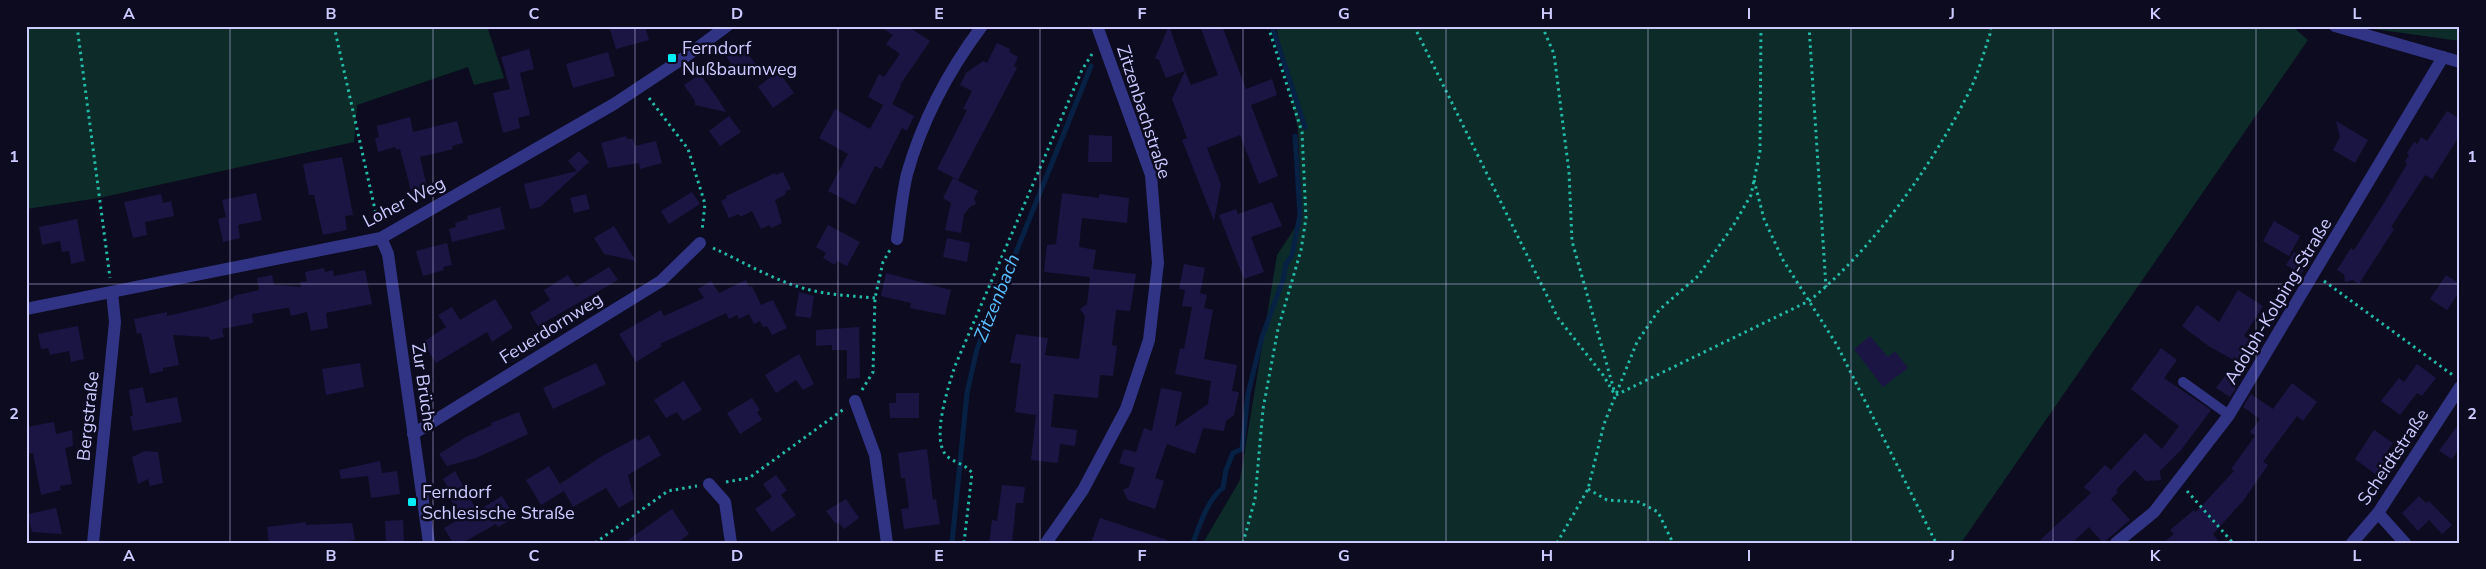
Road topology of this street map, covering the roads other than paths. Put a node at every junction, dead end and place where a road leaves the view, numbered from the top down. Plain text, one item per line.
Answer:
1 (727, 26) edge
2 (982, 26) edge
3 (2335, 26) edge
4 (1100, 32) edge
5 (2443, 57) junction
6 (2460, 62) edge
7 (381, 238) junction
8 (897, 239) road end
9 (700, 243) road end
10 (112, 292) junction
11 (26, 309) edge
12 (2184, 382) dead end
13 (2460, 387) edge
14 (855, 401) road end
15 (2229, 415) junction
16 (413, 434) junction
17 (709, 484) road end
18 (2378, 513) junction
19 (93, 543) edge
20 (429, 543) edge
21 (731, 543) edge
22 (887, 543) edge
23 (1046, 543) edge
24 (2116, 543) edge
25 (2352, 543) edge
26 (2405, 543) edge

1 - 7 street, Loher Weg
2 - 8 street
3 - 5 street
4 - 23 street, Zitzenbachstraße
5 - 6 street
5 - 15 street, Adolph-Kolping-Straße
7 - 10 street, Loher Weg
7 - 16 street, Zur Brüche
9 - 16 street, Feuerdornweg
10 - 11 street, Loher Weg
10 - 19 street, Bergstraße
12 - 15 lane
13 - 18 street, Scheidtstraße
14 - 22 street
15 - 24 street, Adolph-Kolping-Straße
16 - 20 street, Zur Brüche
17 - 21 street
18 - 25 street, Scheidtstraße
18 - 26 street

